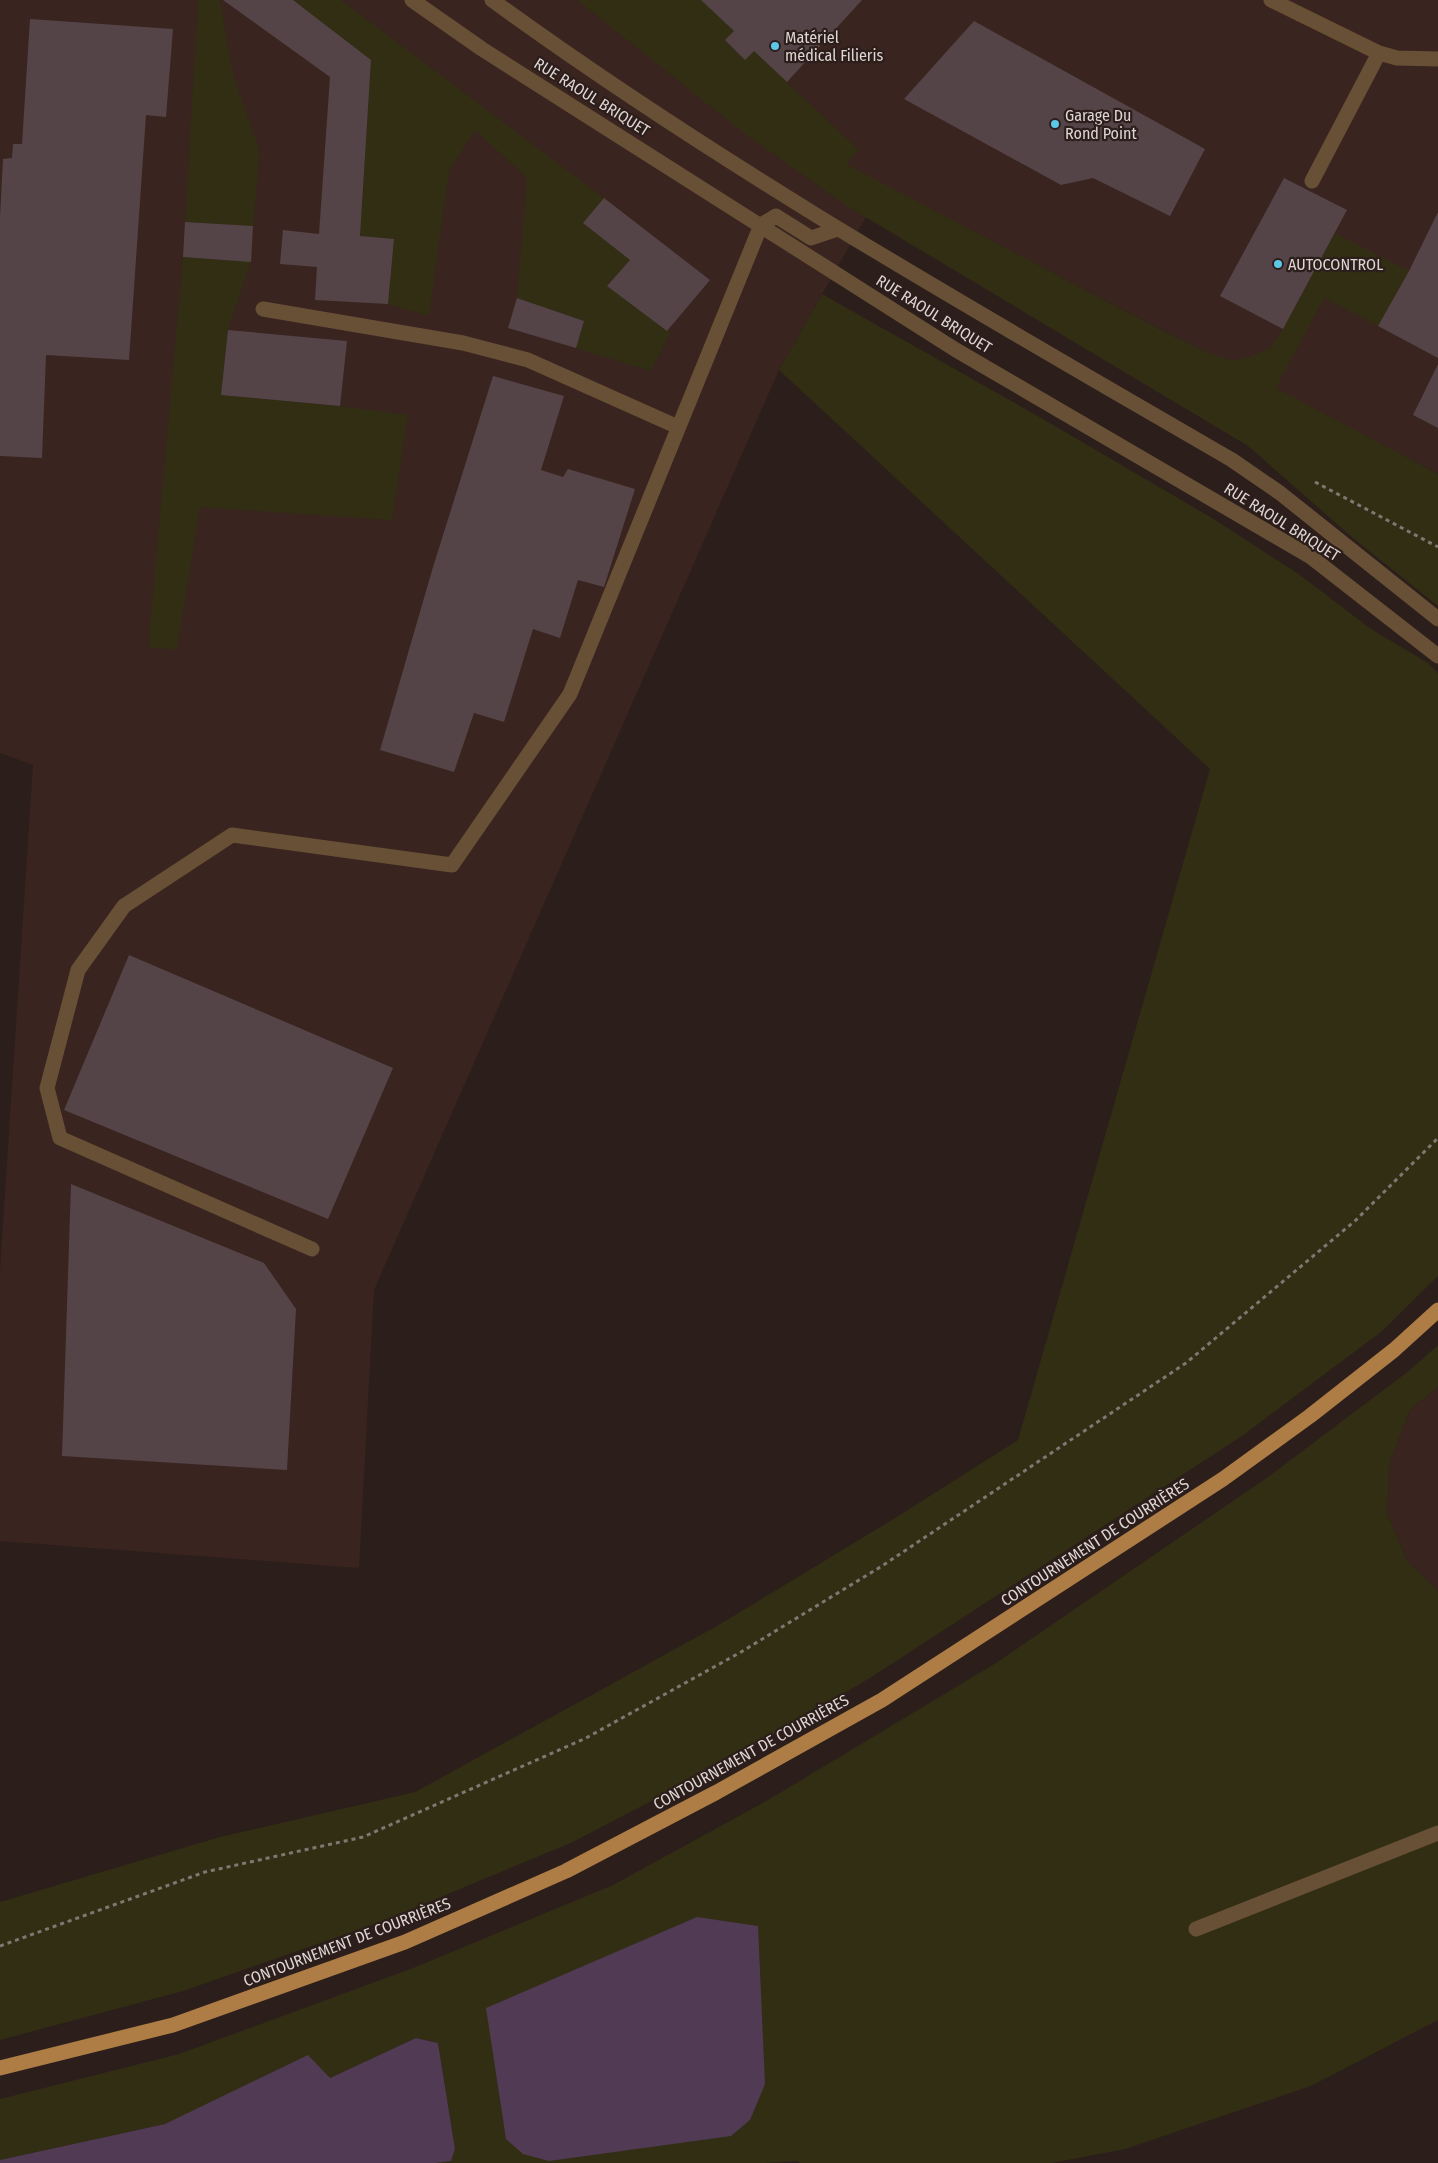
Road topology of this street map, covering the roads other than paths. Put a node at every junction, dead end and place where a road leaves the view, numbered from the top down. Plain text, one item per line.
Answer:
1 (412, 0) edge
2 (492, 0) edge
3 (1271, 0) edge
4 (1379, 53) junction
5 (1438, 59) edge
6 (1312, 181) dead end
7 (761, 225) junction
8 (838, 229) junction
9 (263, 309) dead end
10 (678, 427) junction
11 (1438, 619) edge
12 (1438, 656) edge
13 (312, 1248) dead end
14 (1438, 1310) edge
15 (1438, 1833) edge
16 (1196, 1929) dead end
17 (0, 2068) edge

1 - 7 street, RUE RAOUL BRIQUET
2 - 8 street, RUE RAOUL BRIQUET
3 - 4 street
4 - 5 street
4 - 6 street
7 - 8 street
7 - 10 street
7 - 12 street, RUE RAOUL BRIQUET
8 - 11 street, RUE RAOUL BRIQUET
9 - 10 street
10 - 13 street
14 - 17 main road, CONTOURNEMENT DE COURRIÈRES
15 - 16 street

